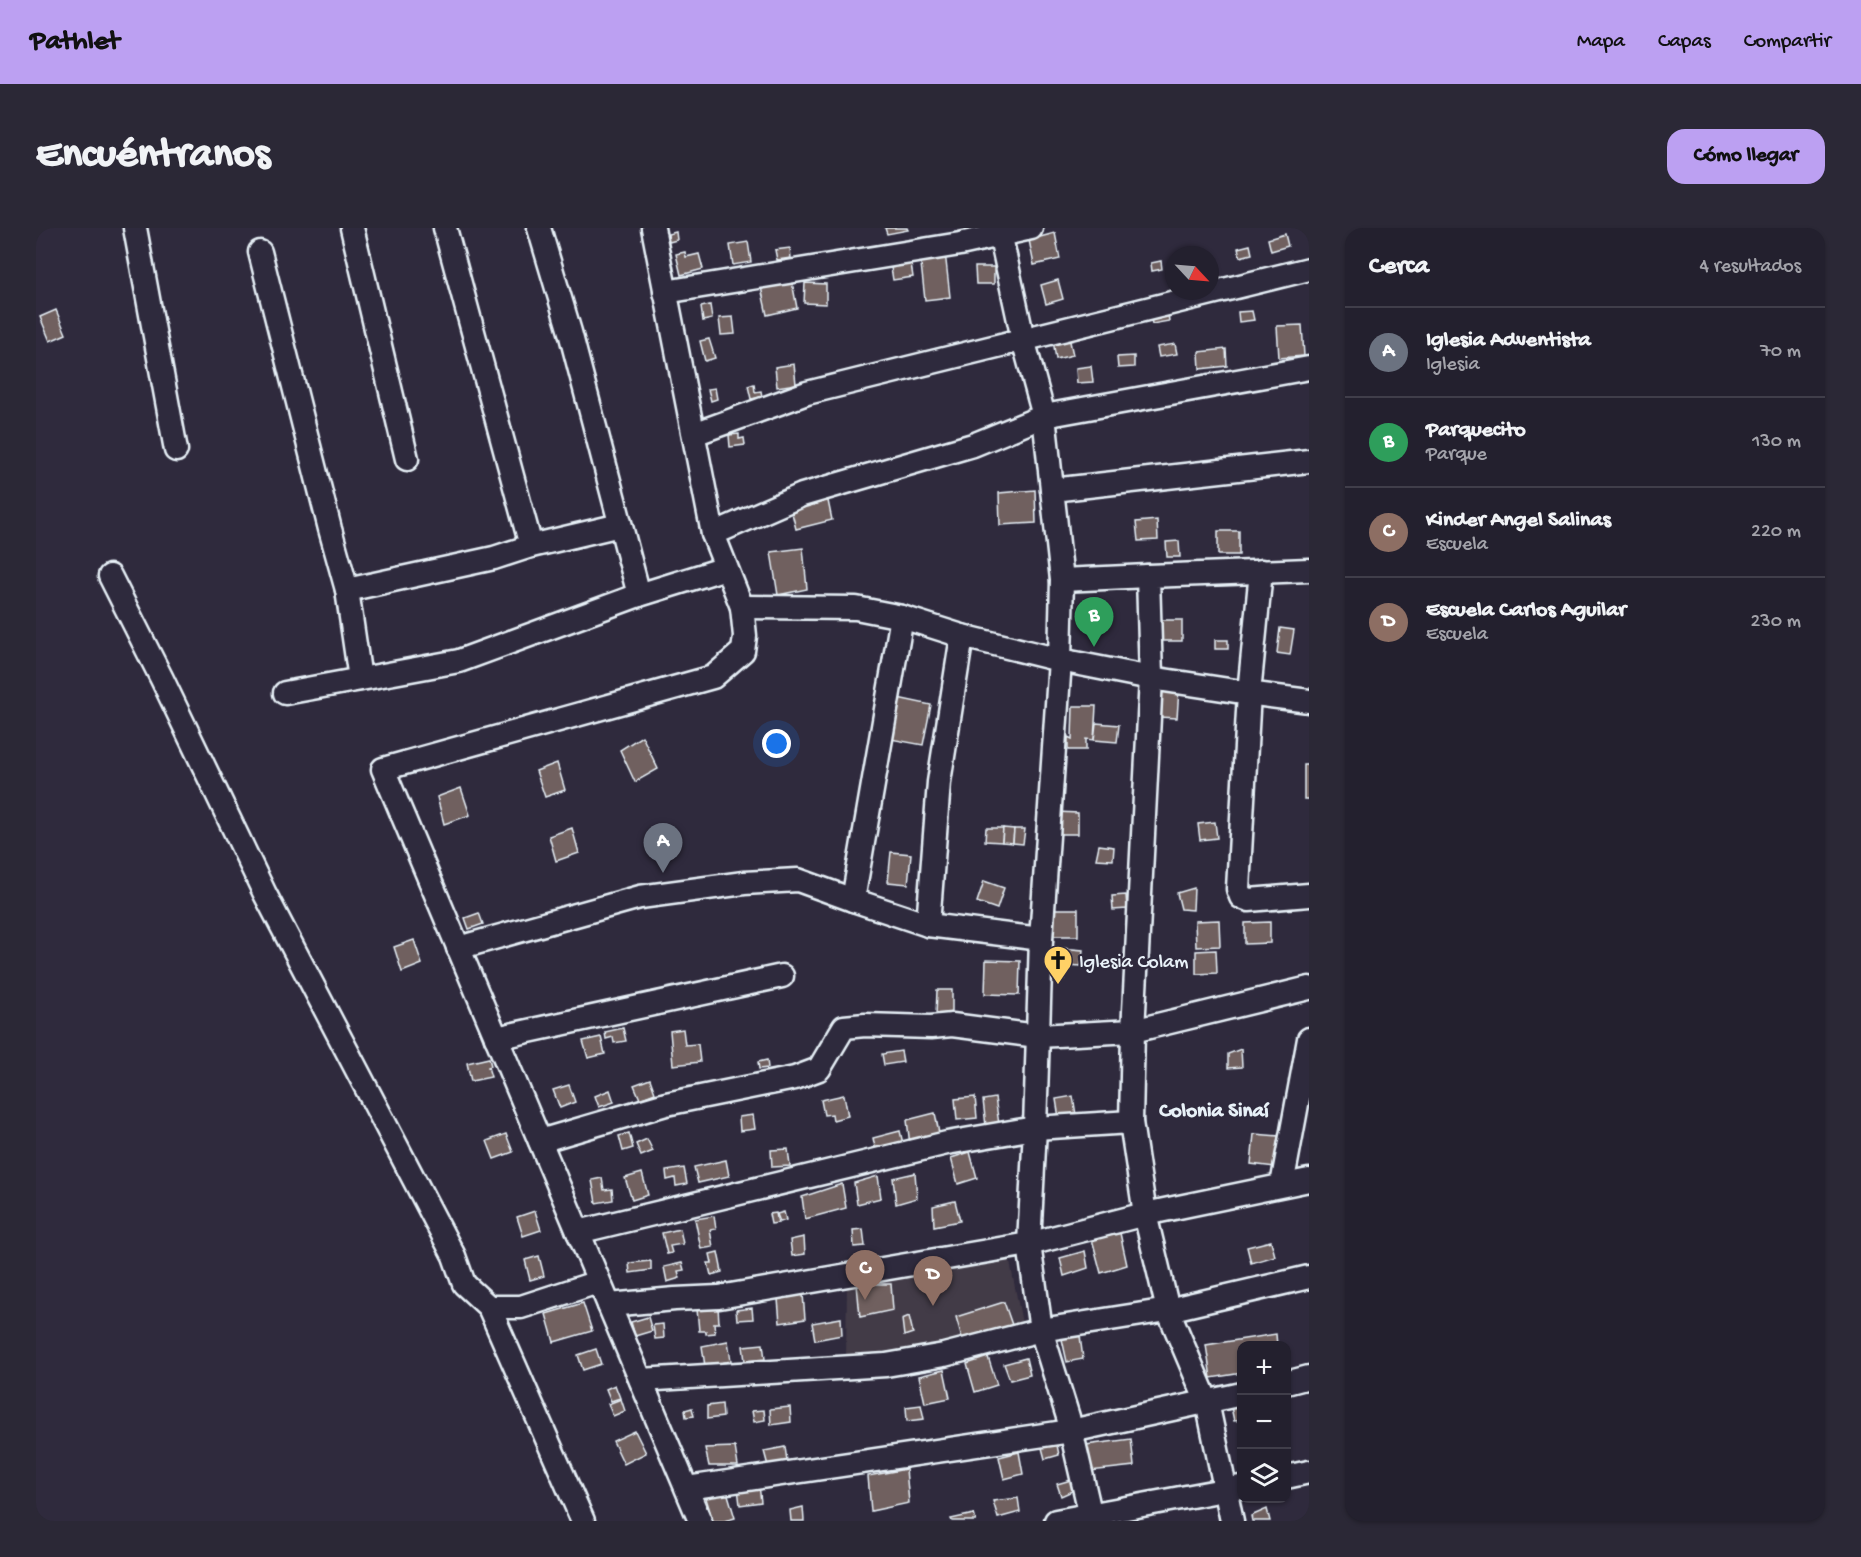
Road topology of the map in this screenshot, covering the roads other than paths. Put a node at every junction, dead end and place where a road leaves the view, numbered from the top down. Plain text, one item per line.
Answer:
1 (135, 228) edge
2 (352, 228) edge
3 (445, 228) edge
4 (539, 228) edge
5 (653, 228) edge
6 (1031, 228) edge
7 (1000, 231) edge
8 (260, 252) dead end
9 (1309, 269) edge
10 (665, 292) junction
11 (1023, 339) junction
12 (1309, 368) edge
13 (1044, 416) junction
14 (694, 434) junction
15 (176, 450) dead end
16 (407, 459) dead end
17 (1309, 461) edge
18 (1052, 490) junction
19 (620, 525) junction
20 (713, 534) junction
21 (531, 546) junction
22 (726, 568) junction
23 (1309, 570) edge
24 (1261, 571) junction
25 (110, 576) dead end
26 (1148, 576) junction
27 (1062, 580) junction
28 (347, 590) junction
29 (639, 595) junction
30 (741, 607) junction
31 (902, 617) junction
32 (962, 636) junction
33 (1060, 660) junction
34 (1151, 678) junction
35 (360, 679) junction
36 (285, 693) dead end
37 (1249, 693) junction
38 (1309, 701) edge
39 (1309, 895) edge
40 (853, 900) junction
41 (928, 926) junction
42 (1041, 939) junction
43 (458, 948) junction
44 (782, 976) dead end
45 (1309, 988) edge
46 (1133, 1031) junction
47 (1038, 1036) junction
48 (496, 1038) junction
49 (1309, 1039) edge
50 (1131, 1122) junction
51 (1035, 1128) junction
52 (540, 1142) junction
53 (1309, 1180) edge
54 (1282, 1185) junction
55 (1145, 1214) junction
56 (578, 1232) junction
57 (1029, 1244) junction
58 (1309, 1277) edge
59 (598, 1282) junction
60 (609, 1305) junction
61 (489, 1307) junction
62 (1168, 1310) junction
63 (1041, 1330) junction
64 (1309, 1377) edge
65 (641, 1380) junction
66 (1291, 1382) edge
67 (1238, 1395) edge
68 (1207, 1402) junction
69 (1071, 1431) junction
70 (1309, 1472) edge
71 (1291, 1476) edge
72 (687, 1488) junction
73 (1234, 1488) edge
74 (1091, 1517) edge
75 (583, 1521) edge
76 (700, 1521) edge
77 (1056, 1521) edge
78 (1232, 1521) edge

1 - 15 street
2 - 16 street
3 - 21 street
4 - 19 street
5 - 10 street
6 - 7 street
7 - 10 street
7 - 11 street
8 - 28 street
9 - 11 street
10 - 14 street
11 - 13 street
11 - 14 street
12 - 13 street
13 - 18 street
13 - 20 street
14 - 20 street
17 - 18 street
18 - 27 street
19 - 21 street
19 - 29 street
20 - 22 street
21 - 28 street
22 - 29 street
22 - 30 street
23 - 24 street
24 - 26 street
24 - 37 street
25 - 61 street
26 - 27 street
26 - 34 street
27 - 33 street
28 - 35 street
29 - 35 street
30 - 31 street
30 - 43 street
31 - 32 street
31 - 40 street
32 - 33 street
32 - 41 street
33 - 34 street
33 - 42 street
34 - 37 street
34 - 46 street
35 - 36 street
37 - 38 street
37 - 39 street
40 - 41 street
40 - 43 street
41 - 42 street
42 - 47 street
43 - 48 street
44 - 48 street
45 - 46 street
46 - 47 street
46 - 50 street
47 - 51 street
47 - 52 street
48 - 52 street
49 - 54 street
50 - 51 street
50 - 55 street
51 - 56 street
51 - 57 street
52 - 56 street
53 - 54 street
54 - 55 street
55 - 57 street
55 - 62 street
56 - 59 street
57 - 60 street
57 - 63 street
58 - 62 street
59 - 60 street
59 - 61 street
60 - 65 street
61 - 75 street
62 - 63 street
62 - 68 street
63 - 65 street
63 - 69 street
64 - 66 street
65 - 72 street
67 - 68 street
68 - 69 street
68 - 73 street
69 - 72 street
69 - 74 street
70 - 71 street
72 - 76 street
73 - 74 street
73 - 78 street
74 - 77 street

